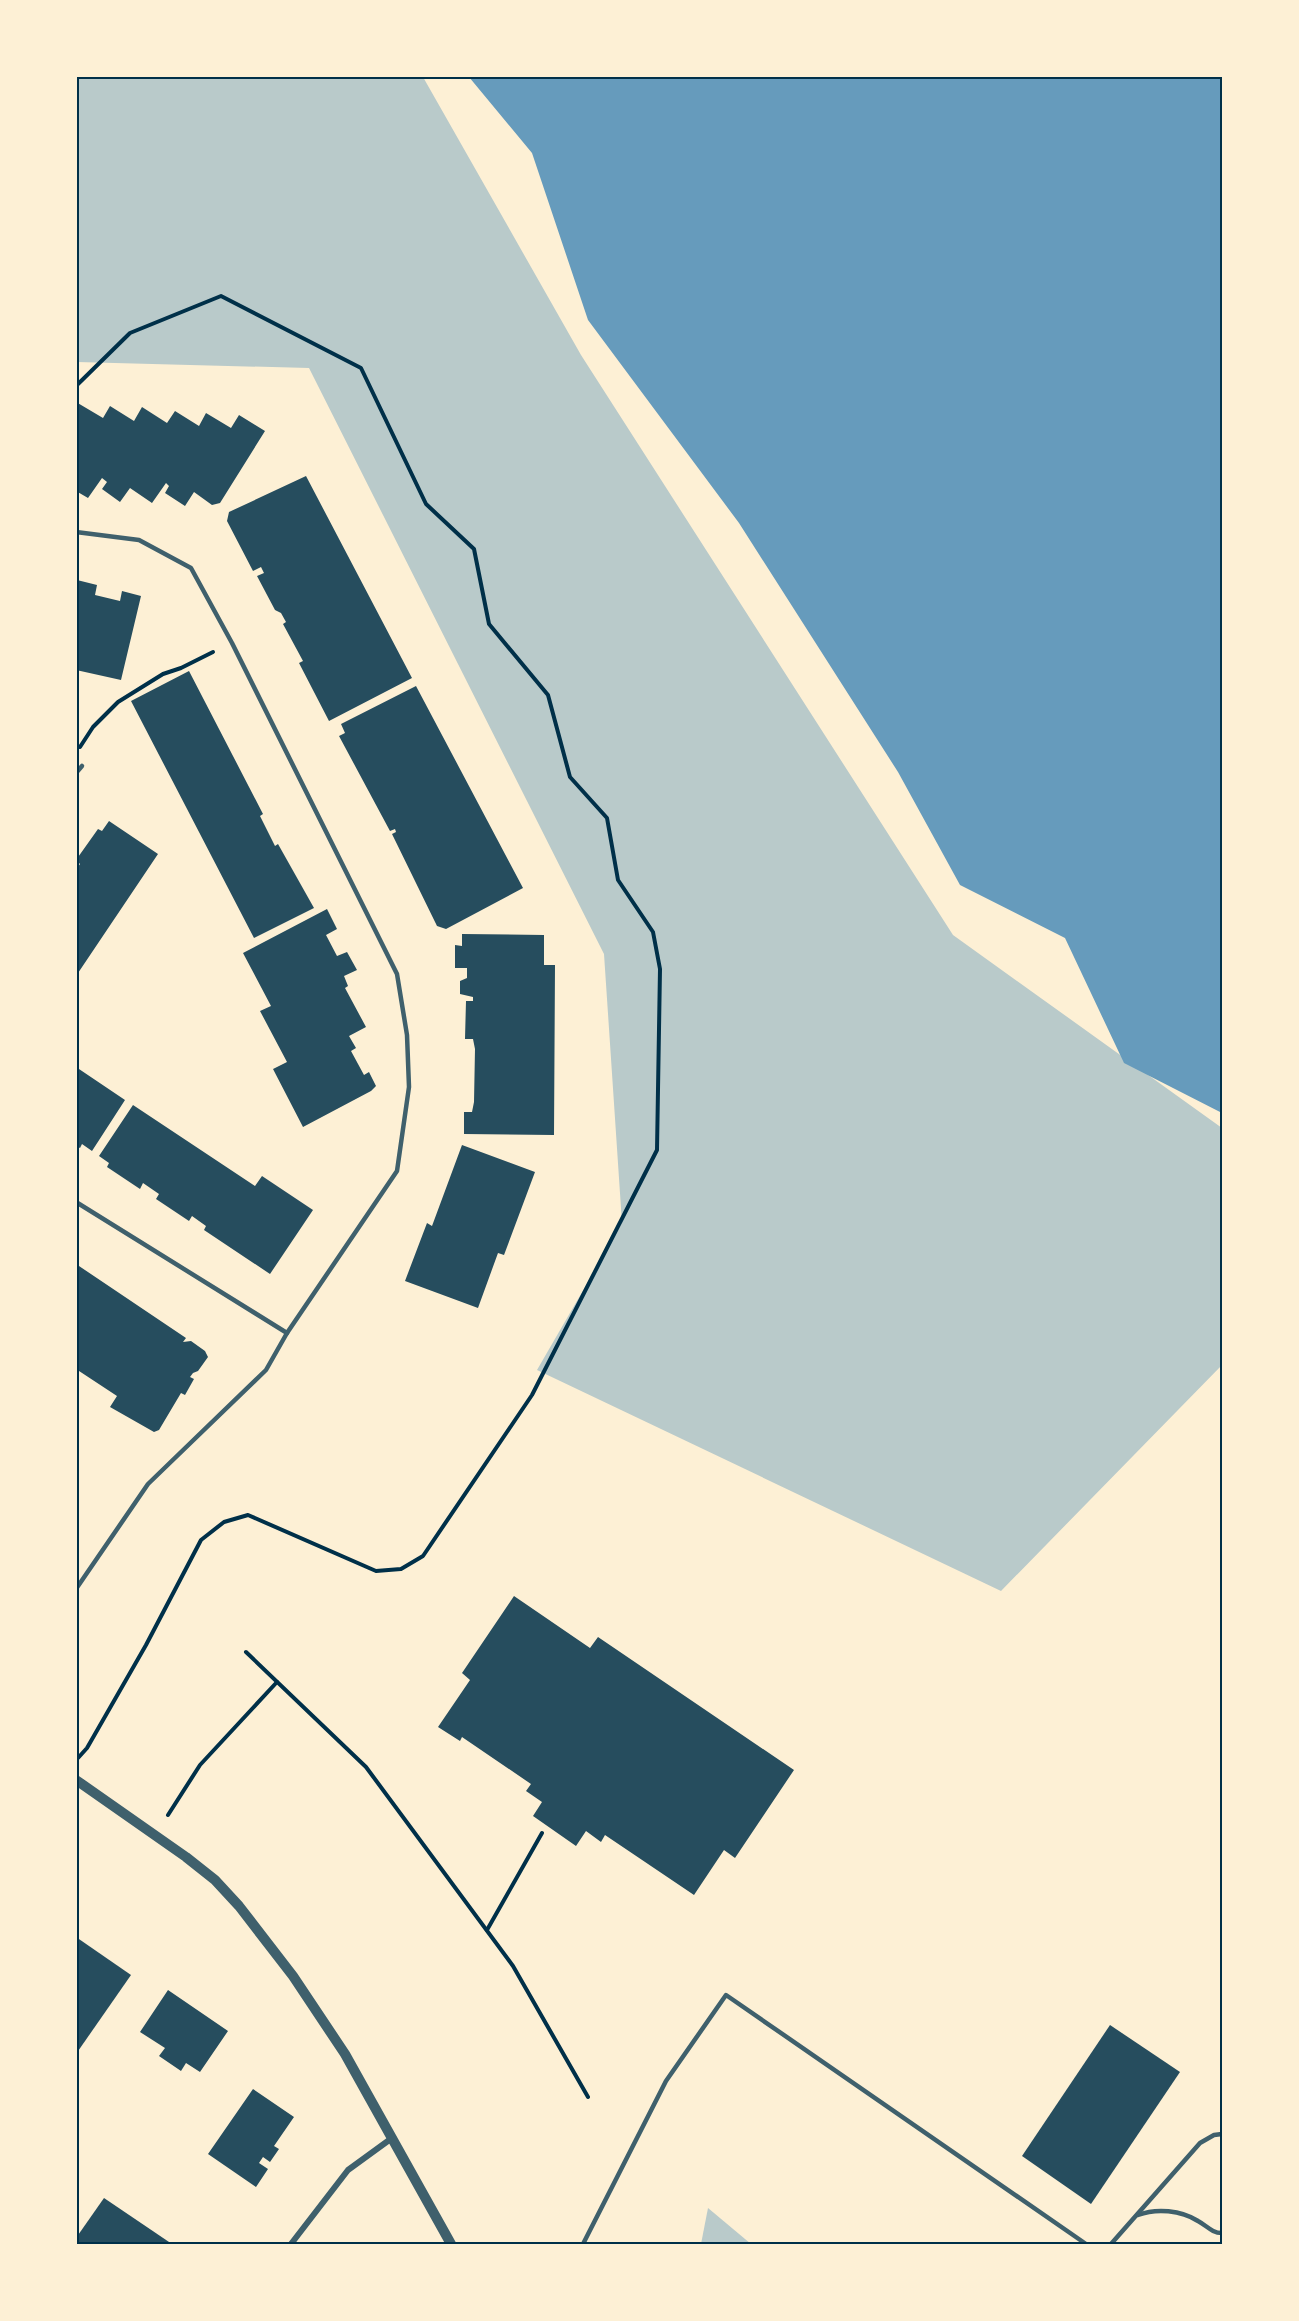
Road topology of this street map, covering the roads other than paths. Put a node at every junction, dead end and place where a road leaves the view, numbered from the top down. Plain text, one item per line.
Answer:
1 (76, 532) edge
2 (82, 766) road end
3 (76, 773) edge
4 (76, 1202) edge
5 (287, 1333) junction
6 (76, 1589) edge
7 (76, 1780) edge
8 (1222, 2134) edge
9 (392, 2138) junction
10 (1136, 2216) junction
11 (1222, 2233) edge
12 (291, 2244) edge
13 (450, 2244) edge
14 (583, 2244) edge
15 (1086, 2244) edge
16 (1111, 2244) edge

1 - 5 lane
2 - 3 lane
4 - 5 lane
5 - 6 lane
7 - 9 street
8 - 10 lane
9 - 12 street
9 - 13 street
10 - 11 lane
10 - 16 lane
14 - 15 lane

